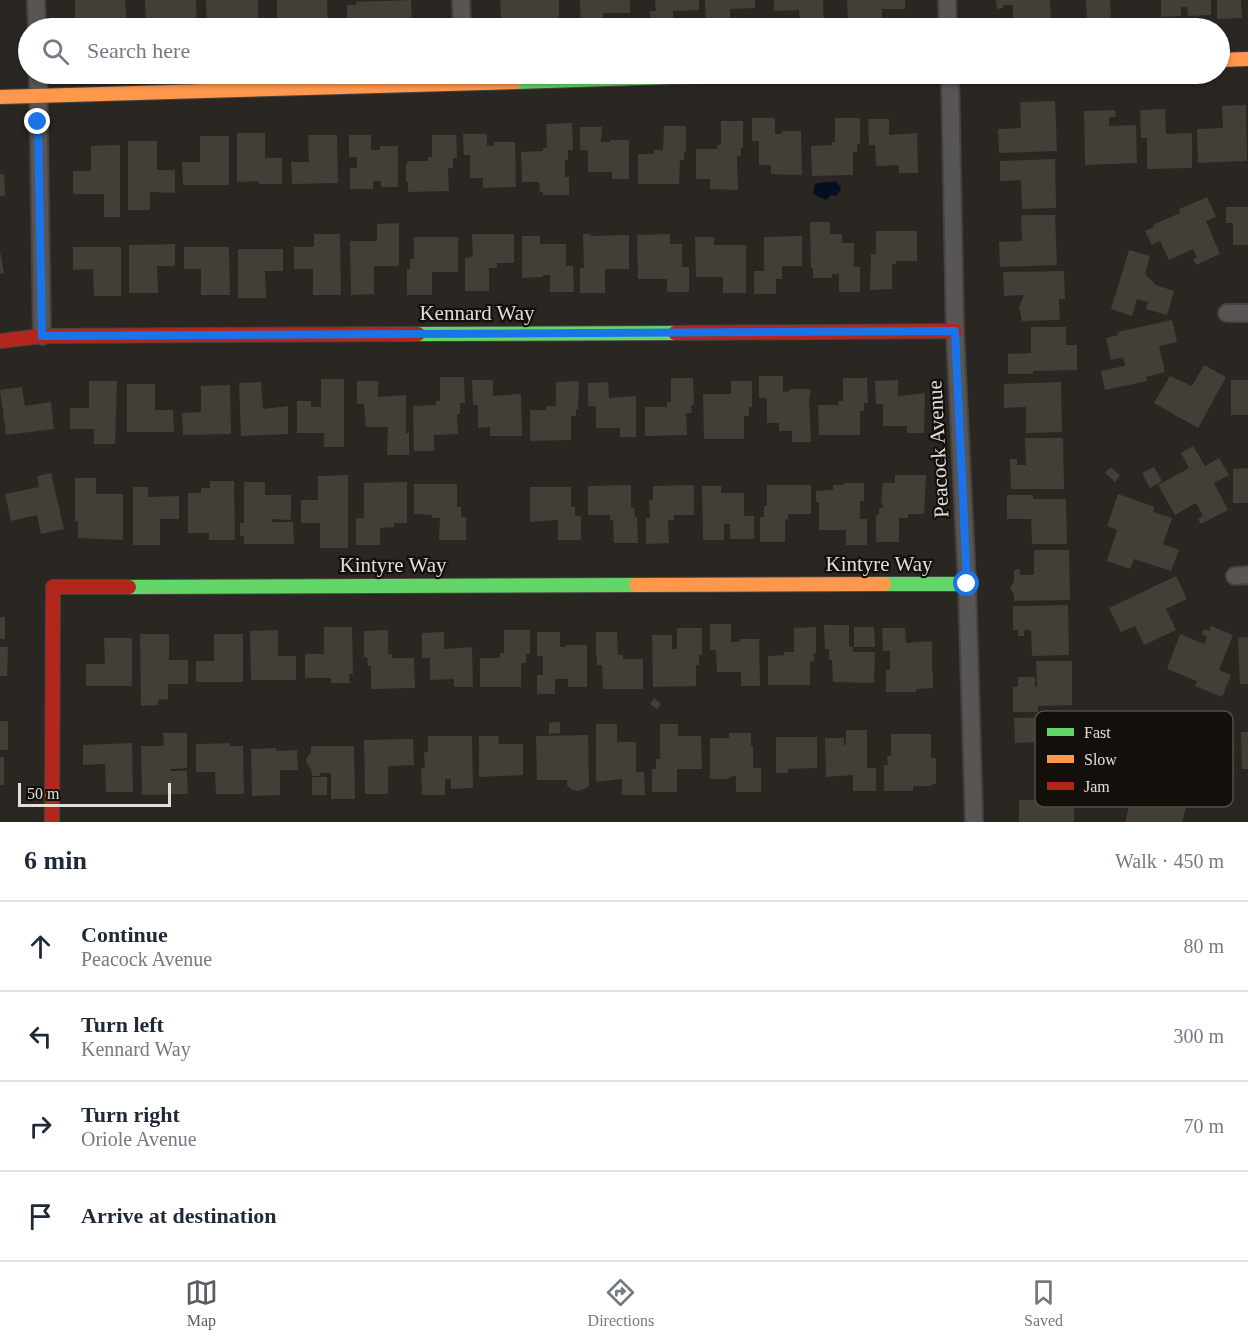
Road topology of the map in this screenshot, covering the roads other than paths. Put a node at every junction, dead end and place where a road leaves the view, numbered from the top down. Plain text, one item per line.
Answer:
1 (36, 0) edge
2 (461, 0) edge
3 (947, 0) edge
4 (37, 18) edge
5 (462, 18) edge
6 (948, 18) edge
7 (1248, 59) edge
8 (1230, 60) edge
9 (38, 84) edge
10 (321, 84) edge
11 (950, 84) edge
12 (38, 96) junction
13 (0, 97) edge
14 (1227, 313) dead end
15 (1248, 313) edge
16 (955, 331) junction
17 (42, 336) junction
18 (0, 341) edge
19 (967, 584) junction
20 (52, 822) edge
21 (974, 822) edge

1 - 4 street
2 - 5 street
3 - 6 street
7 - 8 street
9 - 12 street
10 - 12 street
11 - 16 street, Peacock Avenue
12 - 13 street
12 - 17 street
14 - 15 street
16 - 17 street, Kennard Way
16 - 19 street, Peacock Avenue
17 - 18 street, Kennard Way
19 - 20 street, Kintyre Way
19 - 21 street, Peacock Avenue

